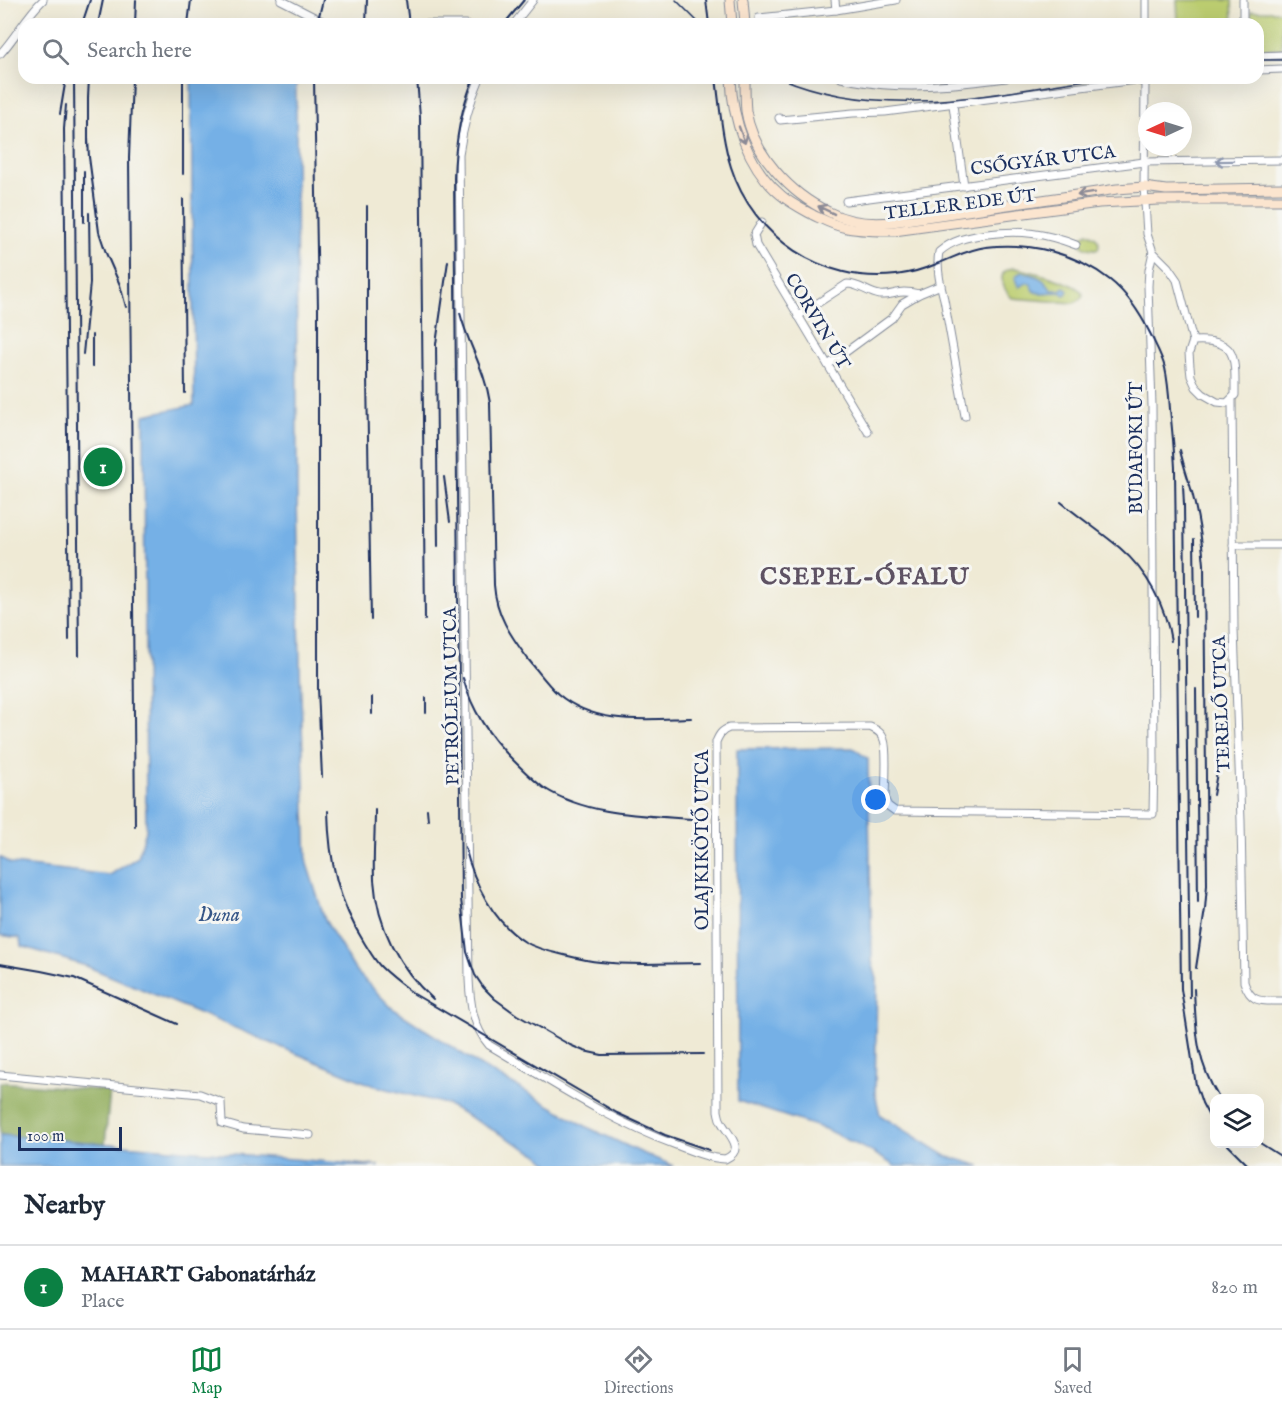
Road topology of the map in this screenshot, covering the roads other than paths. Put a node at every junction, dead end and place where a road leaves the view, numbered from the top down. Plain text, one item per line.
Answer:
1 (43, 0) edge
2 (281, 0) edge
3 (533, 0) edge
4 (730, 0) edge
5 (743, 0) edge
6 (836, 0) edge
7 (896, 0) edge
8 (1146, 0) edge
9 (1243, 0) edge
10 (836, 10) junction
11 (27, 18) edge
12 (316, 18) edge
13 (519, 18) edge
14 (732, 18) edge
15 (744, 18) edge
16 (780, 18) edge
17 (1146, 18) edge
18 (1243, 18) edge
19 (18, 31) edge
20 (0, 54) edge
21 (1282, 55) edge
22 (1264, 56) edge
23 (1282, 69) edge
24 (1264, 70) edge
25 (477, 84) edge
26 (732, 84) edge
27 (745, 84) edge
28 (878, 84) edge
29 (959, 84) edge
30 (1107, 84) edge
31 (1145, 84) edge
32 (953, 105) junction
33 (779, 118) dead end
34 (1282, 160) edge
35 (1144, 162) junction
36 (964, 186) junction
37 (1144, 187) junction
38 (1282, 188) edge
39 (1282, 200) edge
40 (846, 201) dead end
41 (1145, 201) junction
42 (762, 222) dead end
43 (1076, 245) dead end
44 (1153, 252) junction
45 (940, 285) junction
46 (919, 294) junction
47 (798, 316) junction
48 (1193, 341) junction
49 (828, 365) junction
50 (1232, 400) junction
51 (965, 416) dead end
52 (868, 432) dead end
53 (1282, 544) edge
54 (1233, 545) junction
55 (1153, 814) joint
56 (1282, 1001) edge
57 (0, 1075) edge
58 (310, 1135) dead end
59 (728, 1158) joint

1 - 11 street
2 - 12 street
3 - 13 street
4 - 14 main road
5 - 15 main road
6 - 10 street
7 - 10 street
8 - 17 street
9 - 18 street
10 - 16 street
19 - 20 street
21 - 22 street
23 - 24 street
25 - 59 street, PETRÓLEUM UTCA
26 -> 41 main road, TELLER EDE ÚT
37 -> 27 main road, TELLER EDE ÚT
28 - 29 street
30 - 32 street
31 - 35 street, BUDAFOKI ÚT
32 - 33 street
32 - 36 street
34 -> 35 street, CSŐGYÁR UTCA
35 - 36 street, CSŐGYÁR UTCA
35 - 37 street, BUDAFOKI ÚT
36 - 40 street, CSŐGYÁR UTCA
37 - 38 main road, TELLER EDE ÚT
37 - 41 street, BUDAFOKI ÚT
39 - 41 main road, TELLER EDE ÚT
41 - 44 street, BUDAFOKI ÚT
42 - 47 street, CORVIN ÚT
43 - 45 street
44 - 48 street
44 - 55 street, BUDAFOKI ÚT
45 - 46 street
45 - 51 street
46 - 47 street
46 - 49 street
47 - 49 street, CORVIN ÚT
48 - 50 street
48 - 50 street
49 - 52 street, CORVIN ÚT
50 - 54 street, TERELŐ UTCA
53 - 54 street
54 - 56 street, TERELŐ UTCA
55 - 59 street, OLAJKIKÖTŐ UTCA
57 - 58 street

